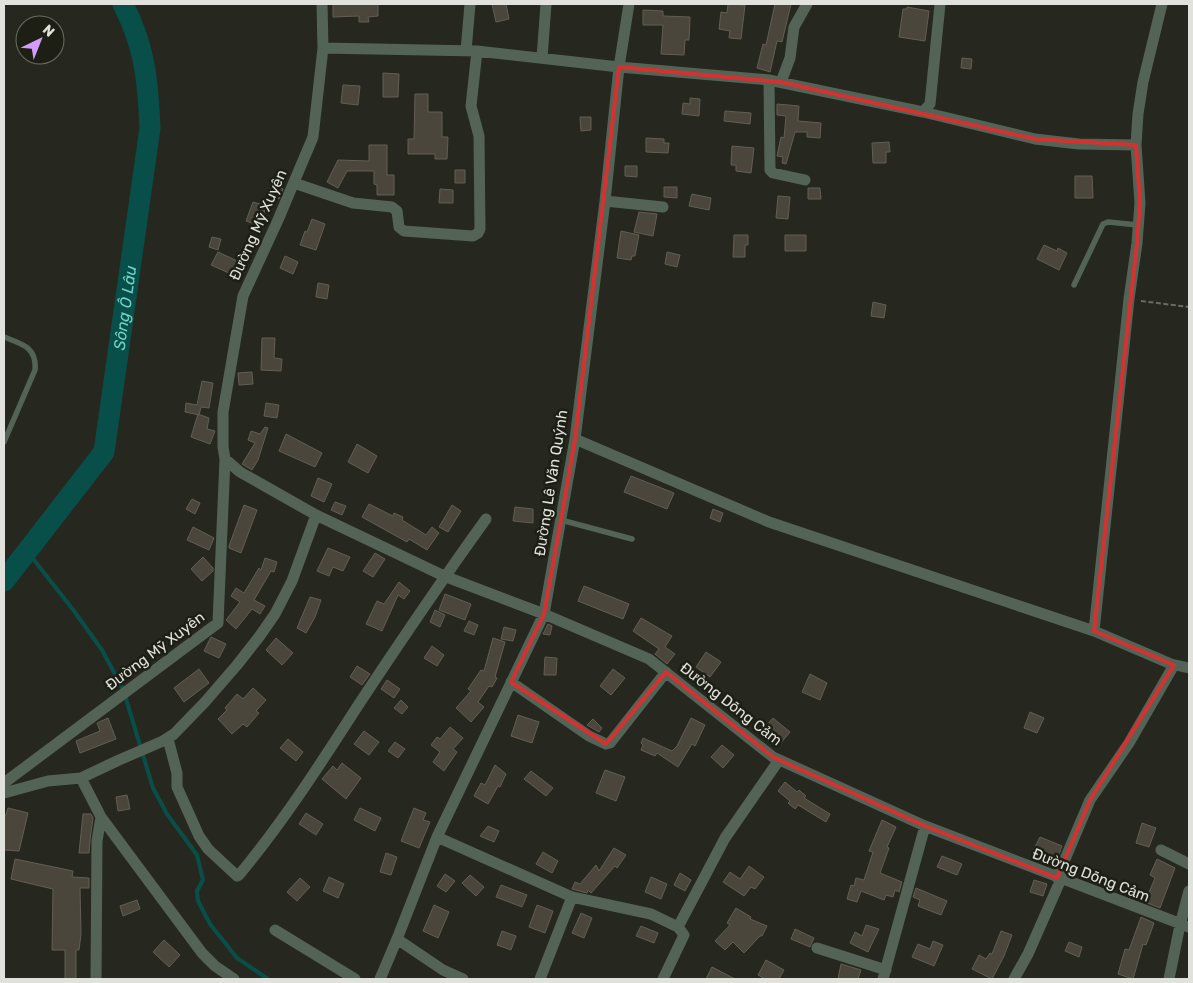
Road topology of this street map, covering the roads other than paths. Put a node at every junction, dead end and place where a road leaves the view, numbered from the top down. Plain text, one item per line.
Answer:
1 (322, 4) edge
2 (470, 4) edge
3 (546, 4) edge
4 (629, 4) edge
5 (807, 4) edge
6 (940, 4) edge
7 (1162, 4) edge
8 (323, 48) junction
9 (471, 51) junction
10 (542, 58) junction
11 (619, 67) junction
12 (775, 81) junction
13 (923, 112) junction
14 (1136, 145) junction
15 (805, 180) dead end
16 (294, 183) junction
17 (605, 201) junction
18 (663, 207) dead end
19 (1138, 225) junction
20 (1074, 285) dead end
21 (4, 337) edge
22 (575, 439) junction
23 (4, 442) edge
24 (225, 459) junction
25 (316, 514) junction
26 (486, 520) dead end
27 (561, 520) junction
28 (632, 539) dead end
29 (444, 576) junction
30 (544, 614) junction
31 (1094, 631) junction
32 (1174, 664) junction
33 (1189, 668) edge
34 (666, 672) junction
35 (511, 682) junction
36 (165, 740) junction
37 (779, 760) junction
38 (81, 778) junction
39 (4, 783) edge
40 (4, 793) edge
41 (101, 817) junction
42 (924, 826) junction
43 (437, 837) junction
44 (1161, 850) dead end
45 (1189, 864) edge
46 (1059, 878) junction
47 (1189, 891) edge
48 (572, 897) junction
49 (1185, 926) edge
50 (678, 927) junction
51 (275, 930) dead end
52 (397, 939) junction
53 (816, 948) dead end
54 (885, 975) edge
55 (96, 979) edge
56 (234, 979) edge
57 (355, 979) edge
58 (380, 979) edge
59 (463, 979) edge
60 (540, 979) edge
61 (663, 979) edge
62 (1014, 979) edge
63 (1169, 979) edge

1 - 8 street, Đường Mỹ Xuyên
2 - 9 street
3 - 10 street
4 - 11 street, Đường Lê Văn Quýnh
5 - 12 street
6 - 13 street
7 - 14 street
8 - 9 street
8 - 16 street, Đường Mỹ Xuyên
9 - 10 street
9 - 16 street
10 - 11 street
11 - 12 street
11 - 17 street, Đường Lê Văn Quýnh
12 - 13 street
12 - 15 street
13 - 14 street
14 - 19 street
16 - 24 street, Đường Mỹ Xuyên
17 - 18 street
17 - 22 street, Đường Lê Văn Quýnh
19 - 20 lane
19 - 31 street
21 - 23 lane
22 - 27 street, Đường Lê Văn Quýnh
22 - 31 street
24 - 25 street
24 - 39 street, Đường Mỹ Xuyên
25 - 29 street, Đường Dõng Cảm
25 - 36 street
26 - 29 street
27 - 28 lane
27 - 30 street, Đường Lê Văn Quýnh
29 - 30 street, Đường Dõng Cảm
29 - 36 street
30 - 34 street, Đường Dõng Cảm
30 - 35 street, Đường Lê Văn Quýnh
31 - 32 street
32 - 33 street
32 - 46 street
34 - 35 street
34 - 37 street, Đường Dõng Cảm
35 - 43 street, Đường Lê Văn Quýnh
36 - 38 street
37 - 42 street, Đường Dõng Cảm
37 - 50 street
38 - 40 street
38 - 41 street
41 - 55 street
41 - 56 street
42 - 46 street, Đường Dõng Cảm
42 - 54 street
43 - 48 street
43 - 52 street, Đường Lê Văn Quýnh
44 - 45 street
46 - 49 street, Đường Dõng Cảm
46 - 62 street
47 - 49 street
48 - 50 street
48 - 60 street
49 - 63 street
50 - 61 street
51 - 57 street
52 - 58 street, Đường Lê Văn Quýnh
52 - 59 street
53 - 54 street

